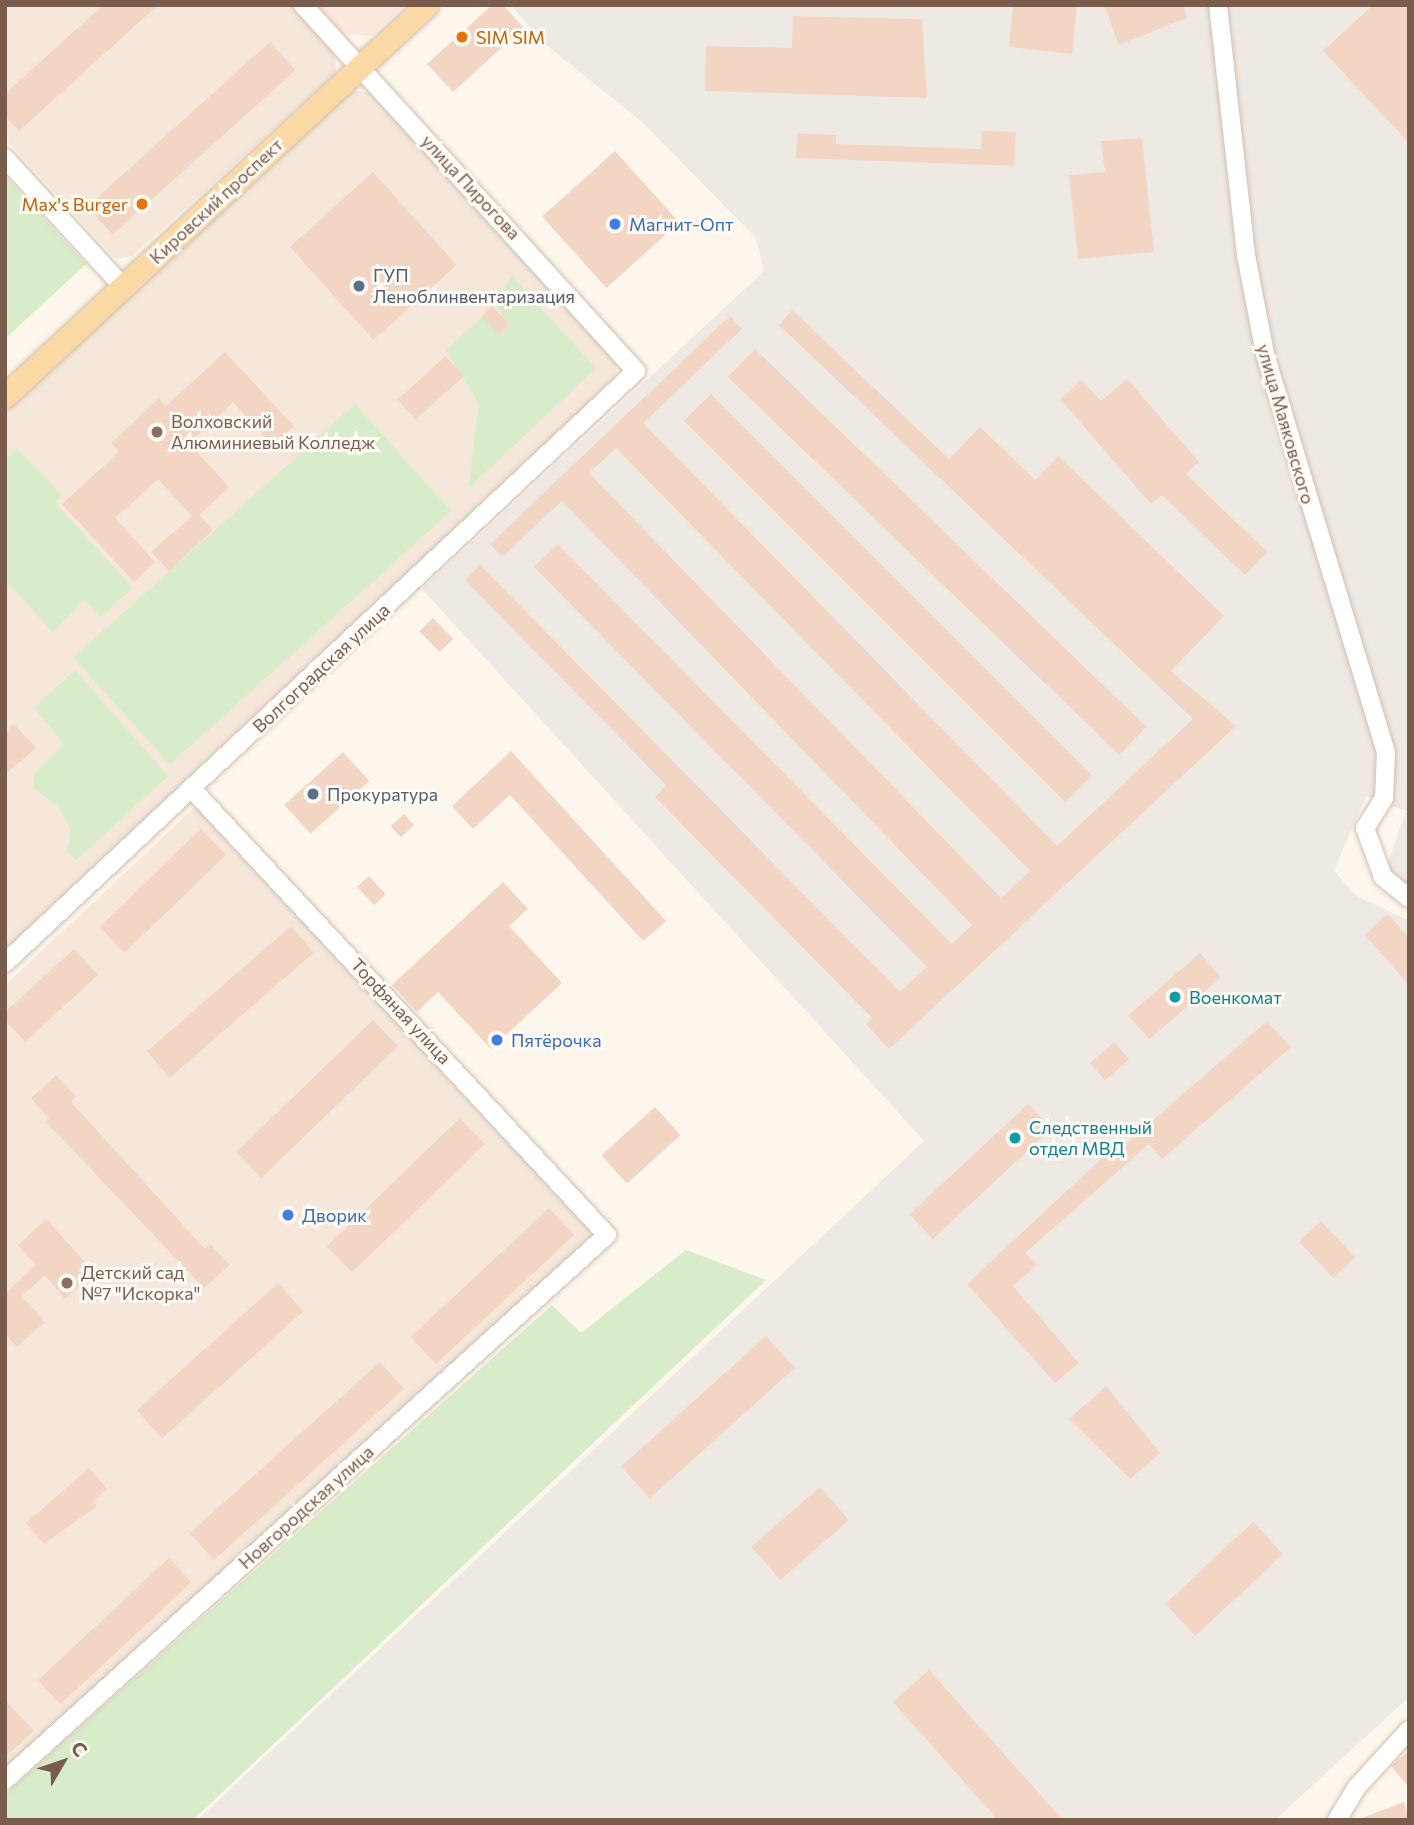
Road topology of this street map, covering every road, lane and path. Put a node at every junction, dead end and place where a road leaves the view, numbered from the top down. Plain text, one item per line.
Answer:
1 (303, 5) edge
2 (427, 5) edge
3 (1218, 5) edge
4 (360, 67) junction
5 (5, 158) edge
6 (123, 288) junction
7 (636, 371) joint
8 (5, 396) edge
9 (192, 789) junction
10 (1409, 898) edge
11 (5, 963) edge
12 (607, 1234) joint
13 (1409, 1730) edge
14 (5, 1780) edge
15 (1337, 1820) edge

1 - 4 street, улица Пирогова
2 - 4 main road, Кировский проспект
3 - 10 street, улица Маяковского
4 - 6 main road, Кировский проспект
4 - 7 street, улица Пирогова
5 - 6 street
6 - 8 main road, Кировский проспект
7 - 9 street, Волгоградская улица
9 - 11 street, Волгоградская улица
9 - 12 street, Торфяная улица
12 - 14 street, Новгородская улица
13 - 15 street

